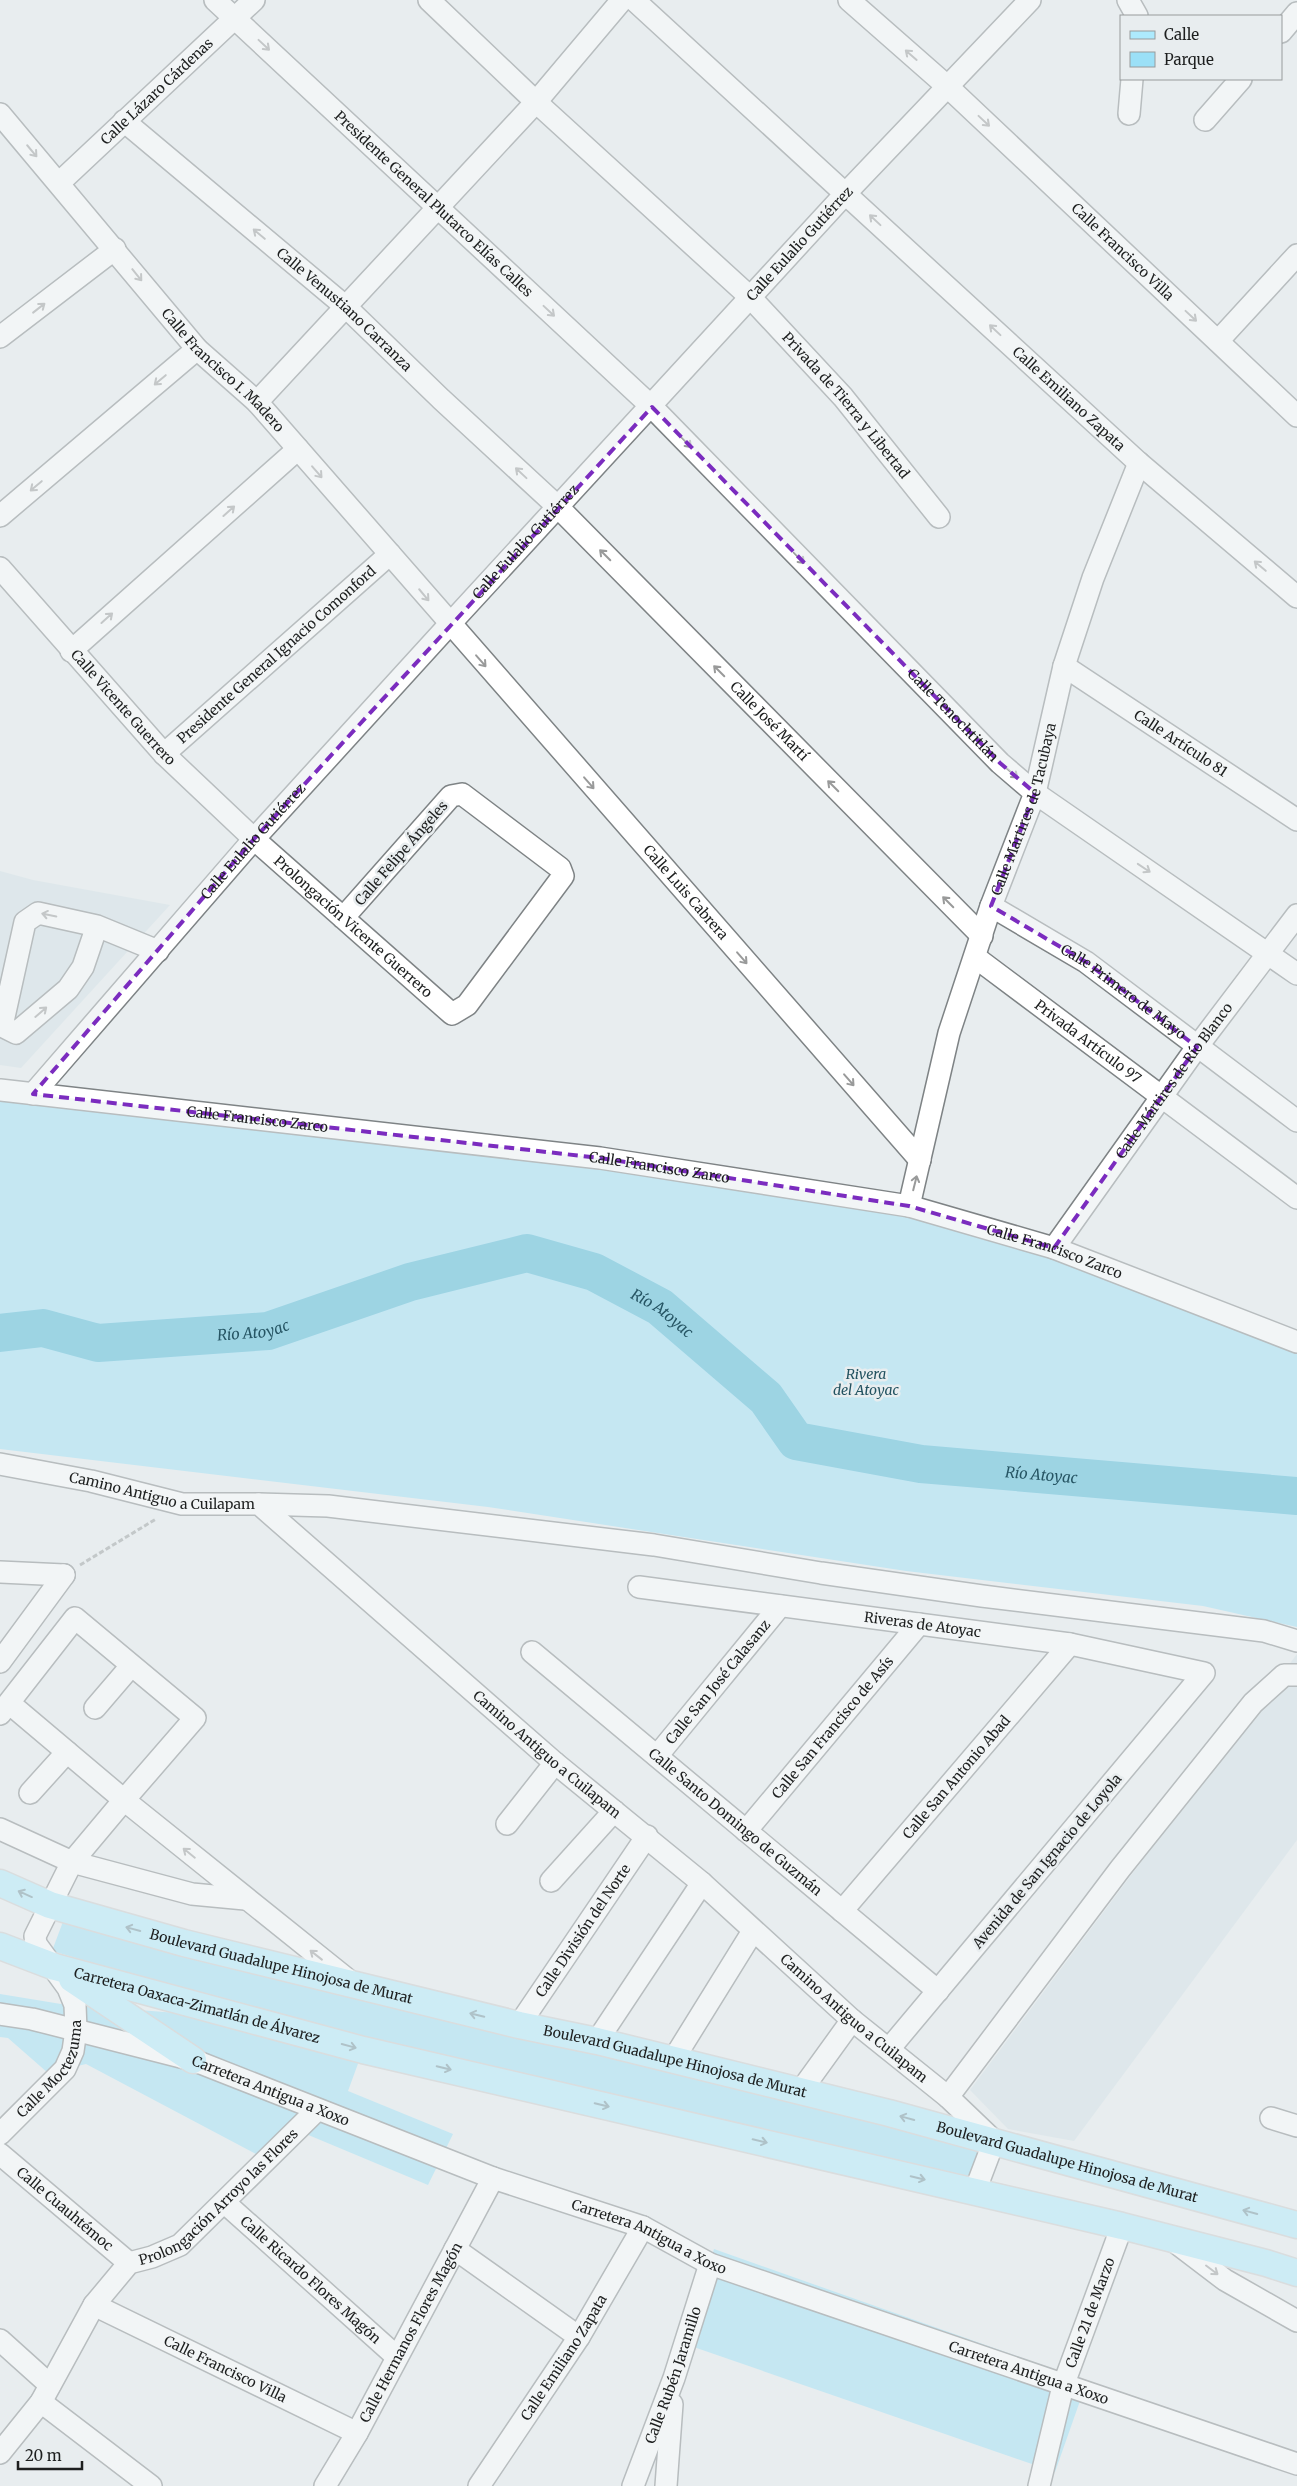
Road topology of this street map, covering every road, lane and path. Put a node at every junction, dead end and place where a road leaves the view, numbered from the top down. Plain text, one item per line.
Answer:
1 (215, 0) edge
2 (254, 0) edge
3 (429, 0) edge
4 (622, 0) edge
5 (634, 0) edge
6 (848, 0) edge
7 (1030, 0) edge
8 (1128, 0) edge
9 (1297, 13) edge
10 (1136, 15) edge
11 (234, 18) junction
12 (1282, 31) edge
13 (1132, 80) edge
14 (1240, 80) edge
15 (948, 87) junction
16 (536, 102) junction
17 (1129, 114) dead end
18 (1205, 120) dead end
19 (124, 121) junction
20 (4, 126) edge
21 (59, 183) junction
22 (846, 193) junction
23 (436, 207) junction
24 (115, 249) junction
25 (1297, 255) edge
26 (750, 297) junction
27 (346, 307) junction
28 (0, 337) edge
29 (1218, 341) junction
30 (197, 349) junction
31 (256, 402) junction
32 (652, 407) junction
33 (1297, 416) edge
34 (298, 449) junction
35 (1139, 463) junction
36 (557, 506) junction
37 (0, 516) edge
38 (939, 517) dead end
39 (390, 554) junction
40 (0, 568) edge
41 (1297, 597) edge
42 (449, 624) junction
43 (71, 651) junction
44 (1064, 666) junction
45 (164, 754) junction
46 (1035, 794) junction
47 (1297, 820) edge
48 (254, 840) junction
49 (991, 906) junction
50 (1297, 915) edge
51 (343, 918) junction
52 (97, 926) junction
53 (982, 936) junction
54 (158, 952) junction
55 (1269, 954) junction
56 (975, 957) junction
57 (1297, 974) edge
58 (452, 1014) joint
59 (1197, 1047) junction
60 (0, 1090) edge
61 (33, 1094) junction
62 (1161, 1097) junction
63 (1297, 1121) edge
64 (920, 1160) junction
65 (1297, 1198) edge
66 (909, 1206) junction
67 (1054, 1248) junction
68 (1297, 1342) edge
69 (0, 1464) edge
70 (182, 1504) junction
71 (259, 1504) junction
72 (0, 1572) edge
73 (64, 1575) junction
74 (639, 1587) dead end
75 (780, 1606) junction
76 (919, 1624) junction
77 (1297, 1641) edge
78 (1070, 1644) junction
79 (532, 1652) dead end
80 (0, 1662) edge
81 (131, 1666) junction
82 (1204, 1673) joint
83 (1297, 1675) edge
84 (95, 1708) dead end
85 (4, 1709) edge
86 (67, 1752) junction
87 (656, 1756) junction
88 (555, 1763) junction
89 (30, 1793) dead end
90 (124, 1800) junction
91 (614, 1811) junction
92 (507, 1824) dead end
93 (0, 1829) edge
94 (746, 1831) junction
95 (646, 1836) junction
96 (72, 1862) junction
97 (551, 1881) dead end
98 (0, 1882) edge
99 (702, 1883) junction
100 (245, 1899) junction
101 (50, 1905) junction
102 (842, 1911) junction
103 (753, 1930) junction
104 (0, 1946) edge
105 (55, 1967) junction
106 (354, 1985) junction
107 (938, 1991) junction
108 (0, 2014) edge
109 (852, 2020) junction
110 (519, 2025) junction
111 (76, 2030) junction
112 (598, 2041) junction
113 (889, 2049) junction
114 (193, 2060) junction
115 (673, 2060) junction
116 (800, 2092) junction
117 (948, 2097) junction
118 (317, 2110) junction
119 (1271, 2118) dead end
120 (1297, 2126) edge
121 (0, 2134) edge
122 (994, 2141) junction
123 (0, 2154) edge
124 (494, 2178) junction
125 (975, 2192) junction
126 (225, 2203) junction
127 (1297, 2224) edge
128 (1122, 2226) junction
129 (642, 2227) junction
130 (1173, 2240) junction
131 (455, 2249) junction
132 (129, 2263) junction
133 (710, 2264) junction
134 (1297, 2273) edge
135 (94, 2305) junction
136 (1297, 2321) edge
137 (579, 2337) junction
138 (0, 2340) edge
139 (397, 2357) junction
140 (674, 2378) junction
141 (1063, 2386) junction
142 (45, 2394) junction
143 (357, 2433) junction
144 (0, 2453) edge
145 (1297, 2464) edge
146 (329, 2485) edge
147 (151, 2486) edge
148 (479, 2486) edge
149 (633, 2486) edge
150 (666, 2486) edge
151 (1040, 2486) edge

1 - 11 street, Presidente General Plutarco Elías Calles
2 - 11 street, Calle Lázaro Cárdenas
3 - 16 street, Privada de Tierra y Libertad
4 - 16 street
5 - 22 street, Calle Emiliano Zapata
15 -> 6 street, Calle Francisco Villa
7 - 15 street, Calle Eulalio Gutiérrez
8 - 10 street
9 - 12 street
11 - 19 street, Calle Lázaro Cárdenas
11 -> 23 street, Presidente General Plutarco Elías Calles
13 - 17 street
14 - 18 street
15 - 22 street, Calle Eulalio Gutiérrez
15 -> 29 street, Calle Francisco Villa
16 - 23 street
16 - 26 street, Privada de Tierra y Libertad
19 - 21 street, Calle Lázaro Cárdenas
27 -> 19 street, Calle Venustiano Carranza
20 -> 21 street, Calle Francisco I. Madero
21 - 24 street, Calle Francisco I. Madero
22 - 26 street, Calle Eulalio Gutiérrez
35 -> 22 street, Calle Emiliano Zapata
23 - 27 street
23 -> 32 street, Presidente General Plutarco Elías Calles
28 -> 24 street
24 -> 30 street, Calle Francisco I. Madero
25 - 29 street
26 - 32 street, Calle Eulalio Gutiérrez
26 - 38 street, Privada de Tierra y Libertad
27 - 31 street
36 -> 27 street, Calle Venustiano Carranza
29 - 33 street, Calle Francisco Villa
30 - 31 street, Calle Francisco I. Madero
30 -> 37 street
31 - 34 street, Calle Francisco I. Madero
32 - 36 street, Calle Eulalio Gutiérrez
32 -> 46 street, Calle Tenochtitlán
34 -> 39 street, Calle Francisco I. Madero
43 -> 34 street
41 -> 35 street, Calle Emiliano Zapata
35 - 44 street, Calle Mártires de Tacubaya
36 - 42 street, Calle Eulalio Gutiérrez
53 -> 36 street, Calle José Martí
39 -> 42 street, Calle Francisco I. Madero
39 - 45 street, Presidente General Ignacio Comonford
40 - 43 street, Calle Vicente Guerrero
42 - 48 street, Calle Eulalio Gutiérrez
42 -> 64 street, Calle Luis Cabrera
43 - 45 street, Calle Vicente Guerrero
44 - 46 street, Calle Mártires de Tacubaya
44 - 47 street, Calle Artículo 81
45 - 48 street, Calle Vicente Guerrero
46 - 49 street, Calle Mártires de Tacubaya
46 -> 55 street, Calle Tenochtitlán
48 - 51 street, Prolongación Vicente Guerrero
48 - 54 street, Calle Eulalio Gutiérrez
49 - 53 street, Calle Mártires de Tacubaya
49 - 59 street, Calle Primero de Mayo
50 - 55 street, Calle Mártires de Río Blanco
51 - 58 street, Prolongación Vicente Guerrero
51 - 58 street, Calle Felipe Ángeles
52 -> 52 street
52 - 54 street
53 - 56 street, Calle Mártires de Tacubaya
54 - 61 street, Calle Eulalio Gutiérrez
55 - 57 street, Calle Tenochtitlán
55 - 59 street, Calle Mártires de Río Blanco
56 - 62 street, Privada Artículo 97
56 - 64 street, Calle Mártires de Tacubaya
59 - 62 street, Calle Mártires de Río Blanco
59 - 63 street, Calle Primero de Mayo
60 - 61 street, Calle Francisco Zarco
61 - 66 street, Calle Francisco Zarco
62 - 65 street, Privada Artículo 97
62 - 67 street, Calle Mártires de Río Blanco
66 -> 64 street, Calle Mártires de Tacubaya
66 - 67 street, Calle Francisco Zarco
67 - 68 street, Calle Francisco Zarco
69 - 70 street, Camino Antiguo a Cuilapam
70 - 71 street, Camino Antiguo a Cuilapam
70 - 73 path
71 - 77 street
71 - 88 street, Camino Antiguo a Cuilapam
72 - 73 street
73 - 80 street
74 - 75 street, Riveras de Atoyac
75 - 76 street, Riveras de Atoyac
75 - 87 street, Calle San José Calasanz
76 - 78 street, Riveras de Atoyac
76 - 94 street, Calle San Francisco de Asís
78 - 82 street, Riveras de Atoyac
78 - 102 street, Calle San Antonio Abad
79 - 87 street, Calle Santo Domingo de Guzmán
81 - 84 street
81 - 85 street
81 - 90 street
82 - 107 street, Avenida de San Ignacio de Loyola
83 - 117 street
85 - 86 street
86 - 89 street
86 - 90 street
87 - 94 street, Calle Santo Domingo de Guzmán
88 - 91 street, Camino Antiguo a Cuilapam
88 - 92 street
90 - 96 street
100 -> 90 street
91 - 95 street, Camino Antiguo a Cuilapam
91 - 97 street
93 - 96 street
94 - 102 street, Calle Santo Domingo de Guzmán
95 - 99 street, Camino Antiguo a Cuilapam
95 - 110 street, Calle División del Norte
96 - 100 street
96 - 101 street
101 -> 98 main road
99 - 103 street, Camino Antiguo a Cuilapam
99 - 112 street
106 -> 100 street
101 - 105 street, Calle Moctezuma
106 -> 101 main road, Boulevard Guadalupe Hinojosa de Murat
102 - 107 street, Calle Santo Domingo de Guzmán
103 - 109 street, Camino Antiguo a Cuilapam
103 - 115 street
104 - 105 main road, Carretera Oaxaca-Zimatlán de Álvarez
105 - 111 street, Calle Moctezuma
105 - 114 main road
105 -> 125 main road, Carretera Oaxaca-Zimatlán de Álvarez
110 -> 106 main road, Boulevard Guadalupe Hinojosa de Murat
107 - 113 street, Avenida de San Ignacio de Loyola
108 - 111 street, Carretera Antigua a Xoxo
109 - 113 street, Camino Antiguo a Cuilapam
109 - 116 street
110 - 112 main road, Boulevard Guadalupe Hinojosa de Murat
111 - 114 street, Carretera Antigua a Xoxo
111 - 121 street, Calle Moctezuma
112 - 115 main road, Boulevard Guadalupe Hinojosa de Murat
113 - 117 street, Camino Antiguo a Cuilapam
114 - 118 street, Carretera Antigua a Xoxo
115 - 116 main road, Boulevard Guadalupe Hinojosa de Murat
122 -> 116 main road, Boulevard Guadalupe Hinojosa de Murat
117 - 122 street, Camino Antiguo a Cuilapam
118 - 124 street, Carretera Antigua a Xoxo
118 - 126 street, Prolongación Arroyo las Flores
119 - 120 street
122 - 125 street
127 -> 122 main road, Boulevard Guadalupe Hinojosa de Murat
123 - 132 street, Calle Cuauhtémoc
124 - 129 street, Carretera Antigua a Xoxo
124 - 131 street, Calle Hermanos Flores Magón
125 - 128 main road
126 - 132 street, Prolongación Arroyo las Flores
126 - 139 street, Calle Ricardo Flores Magón
128 - 130 main road
128 - 141 street, Calle 21 de Marzo
129 - 133 street, Carretera Antigua a Xoxo
129 - 137 street, Calle Emiliano Zapata
130 - 134 main road
130 -> 136 street
131 - 137 street
131 - 139 street, Calle Hermanos Flores Magón
132 - 135 street, Prolongación Arroyo las Flores
133 - 140 street, Calle Rubén Jaramillo
133 - 141 street, Carretera Antigua a Xoxo
135 - 142 street, Prolongación Arroyo las Flores
135 - 143 street, Calle Francisco Villa
137 - 148 street, Calle Emiliano Zapata
138 - 142 street
139 - 143 street, Calle Hermanos Flores Magón
140 - 149 street, Calle Rubén Jaramillo
140 - 150 street
141 - 145 street, Carretera Antigua a Xoxo
141 - 151 street, Calle 21 de Marzo
142 - 144 street, Prolongación Arroyo las Flores
142 - 147 street
143 - 146 street, Calle Hermanos Flores Magón

